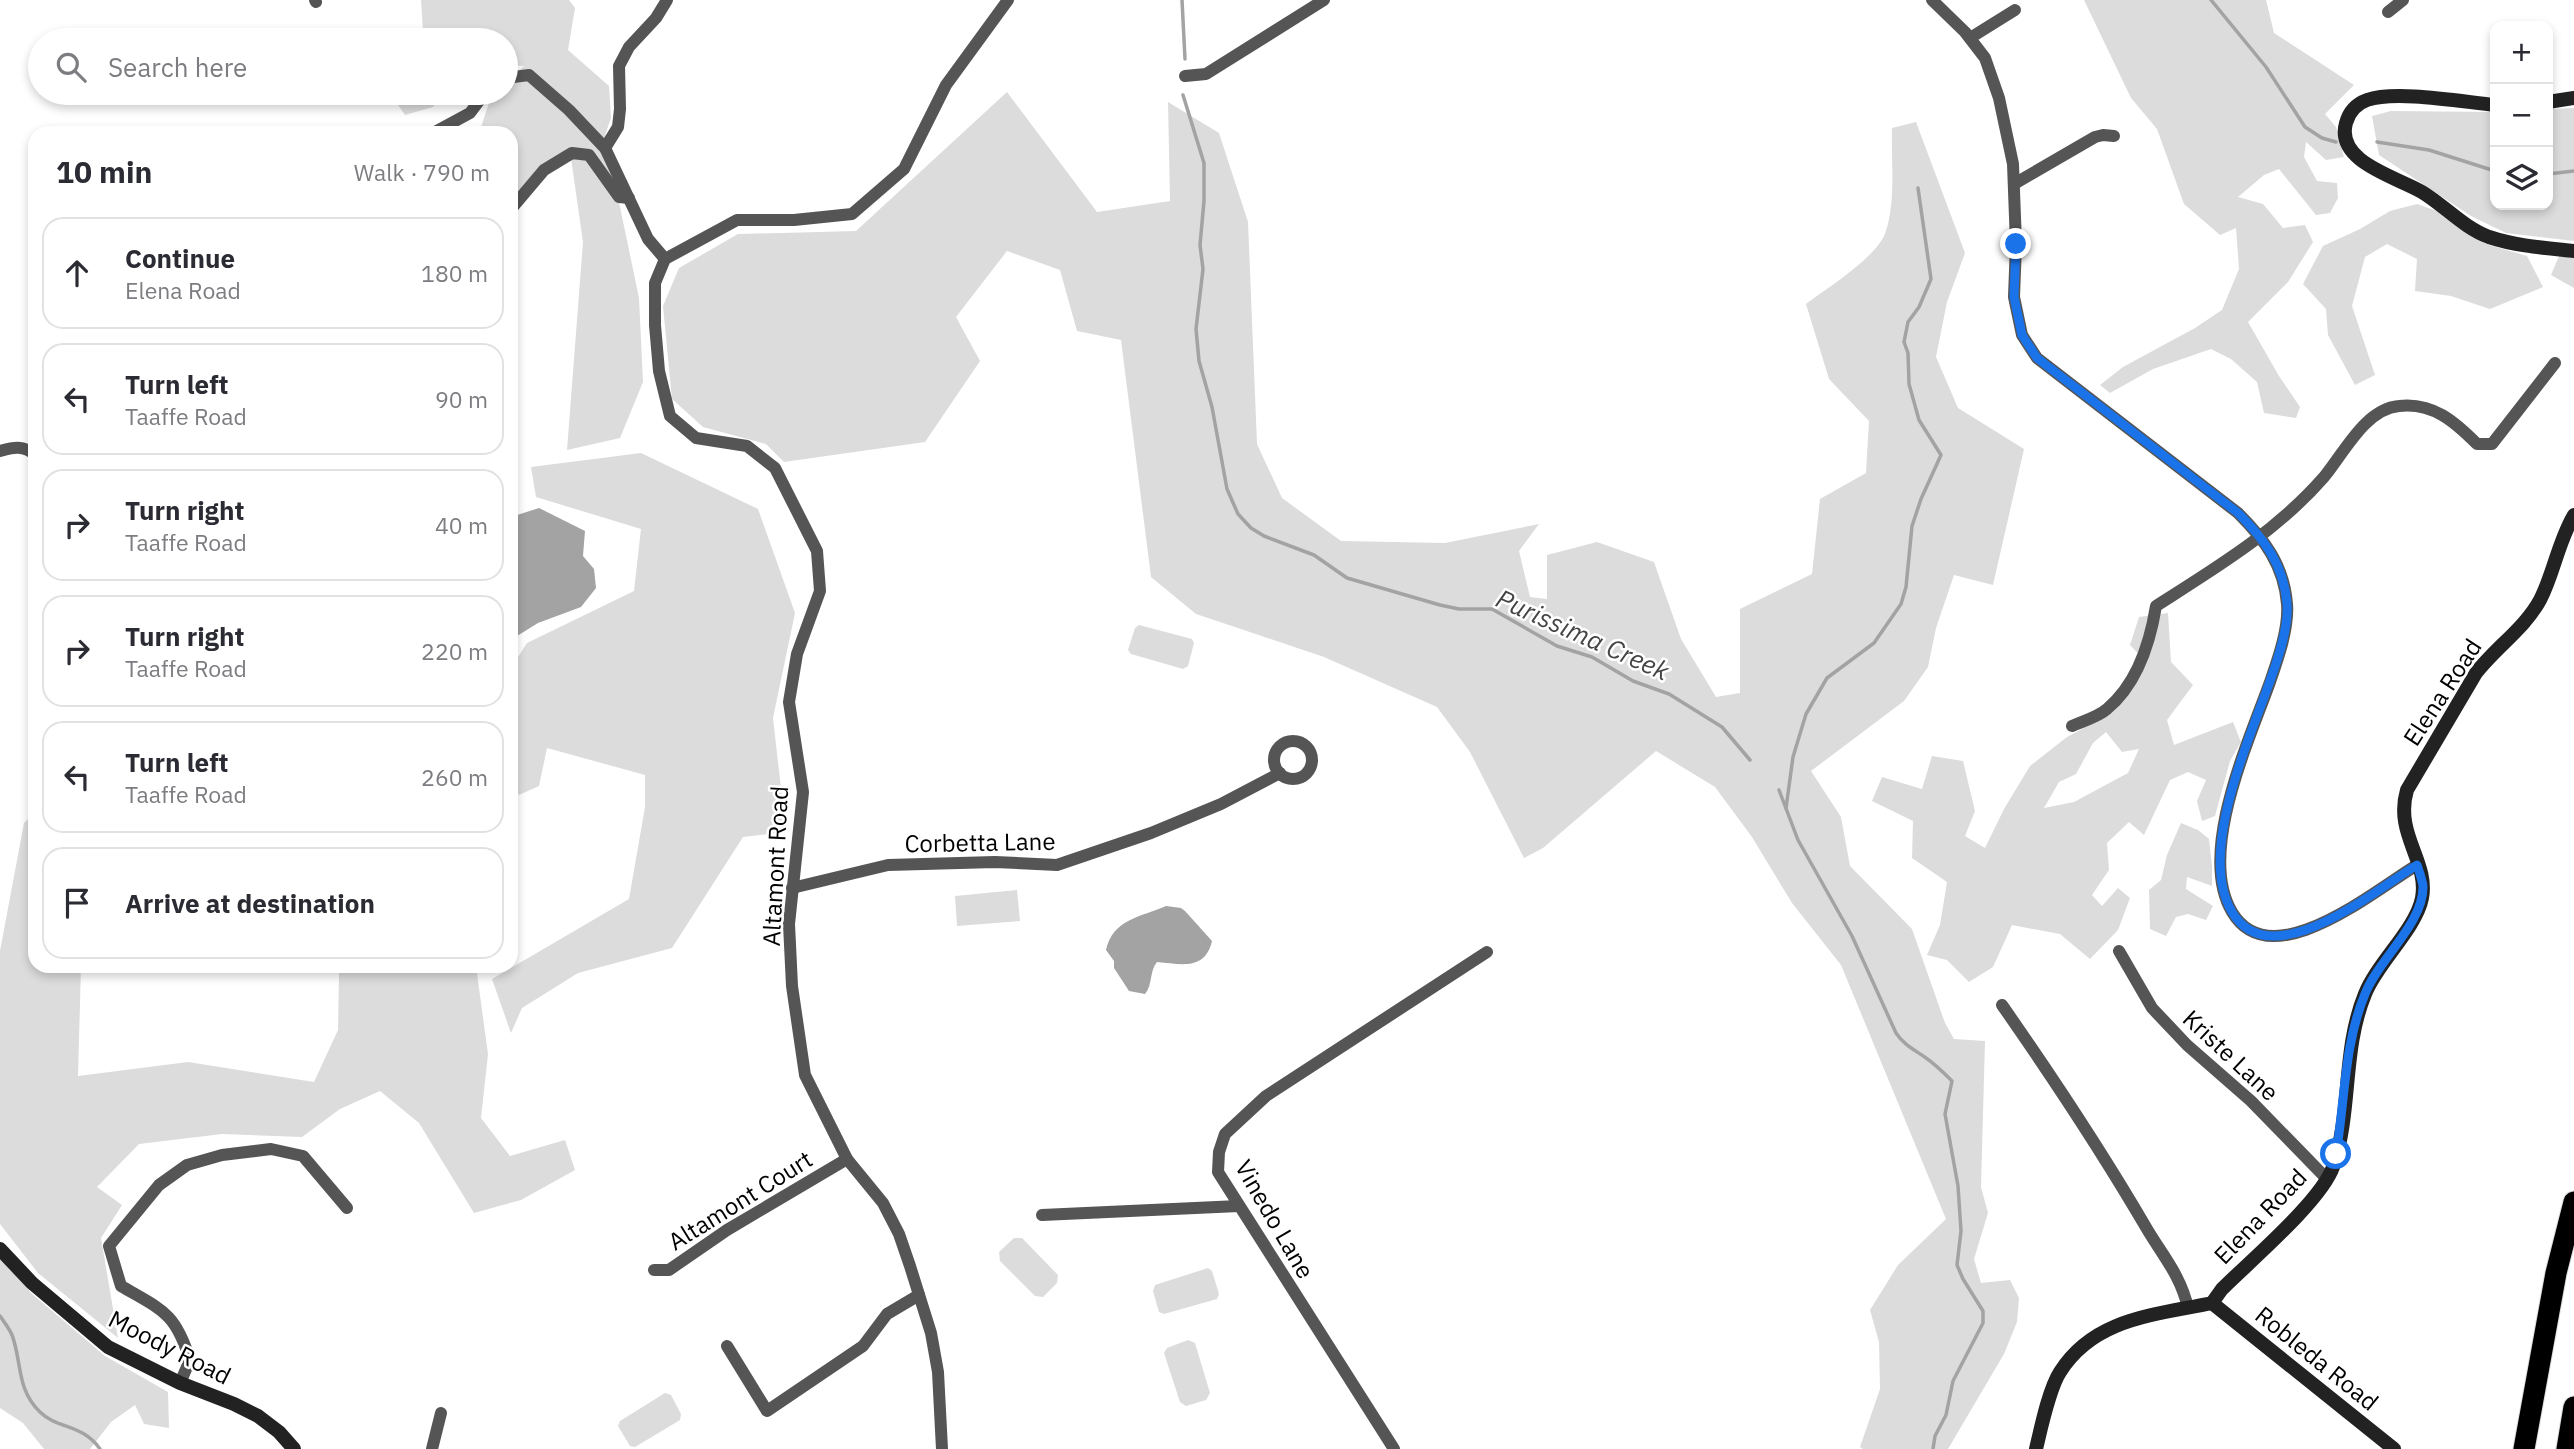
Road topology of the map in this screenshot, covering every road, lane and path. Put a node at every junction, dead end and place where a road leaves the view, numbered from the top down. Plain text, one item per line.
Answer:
1 (667, 0) edge
2 (1007, 0) edge
3 (1324, 0) edge
4 (1932, 0) edge
5 (2403, 0) edge
6 (2015, 10) dead end
7 (2388, 12) dead end
8 (1970, 38) junction
9 (518, 76) edge
10 (1185, 76) dead end
11 (2574, 98) edge
12 (2553, 101) edge
13 (476, 105) edge
14 (2490, 105) edge
15 (446, 126) edge
16 (2114, 136) dead end
17 (605, 148) junction
18 (2014, 184) junction
19 (629, 198) junction
20 (518, 201) edge
21 (2574, 250) edge
22 (665, 259) junction
23 (2555, 363) dead end
24 (28, 450) edge
25 (0, 451) edge
26 (2574, 515) edge
27 (2262, 537) junction
28 (2073, 726) dead end
29 (1280, 773) dead end
30 (2417, 865) junction
31 (792, 888) junction
32 (2119, 951) dead end
33 (1487, 952) dead end
34 (2002, 1004) dead end
35 (847, 1158) junction
36 (2327, 1179) junction
37 (2574, 1202) edge
38 (1239, 1206) junction
39 (347, 1208) dead end
40 (1042, 1215) dead end
41 (0, 1250) edge
42 (654, 1270) dead end
43 (919, 1295) junction
44 (2212, 1303) junction
45 (2188, 1308) junction
46 (727, 1346) dead end
47 (180, 1383) junction
48 (2574, 1407) edge
49 (441, 1413) dead end
50 (294, 1449) edge
51 (432, 1449) edge
52 (942, 1449) edge
53 (1394, 1449) edge
54 (2036, 1449) edge
55 (2394, 1449) edge
56 (2524, 1449) edge
57 (2567, 1449) edge

1 - 17 street
2 - 22 street
3 - 10 street
4 - 8 street
5 - 7 street
6 - 8 street
8 - 18 street
9 - 17 street
11 - 12 street
13 - 15 street
14 - 21 street
16 - 18 street
17 - 19 street
18 - 27 street
19 - 20 street
19 - 22 street
22 - 31 street, Altamont Road
23 - 27 street
24 - 25 street
26 - 30 street, Elena Road
27 - 28 street
27 - 30 street
29 - 31 street, Corbetta Lane
30 - 36 street, Elena Road
31 - 35 street, Altamont Road
32 - 36 street, Kriste Lane
33 - 38 street, Vinedo Lane
34 - 45 street
35 - 42 street, Altamont Court
35 - 43 street, Altamont Road
36 - 44 street, Elena Road
37 - 56 highway
38 - 40 street
38 - 53 street, Vinedo Lane
39 - 47 street
41 - 47 street, Moody Road
43 - 46 street
43 - 52 street, Altamont Road
44 - 45 street
44 - 55 street, Robleda Road
45 - 54 street
47 - 50 street, Moody Road
48 - 57 highway
49 - 51 street

